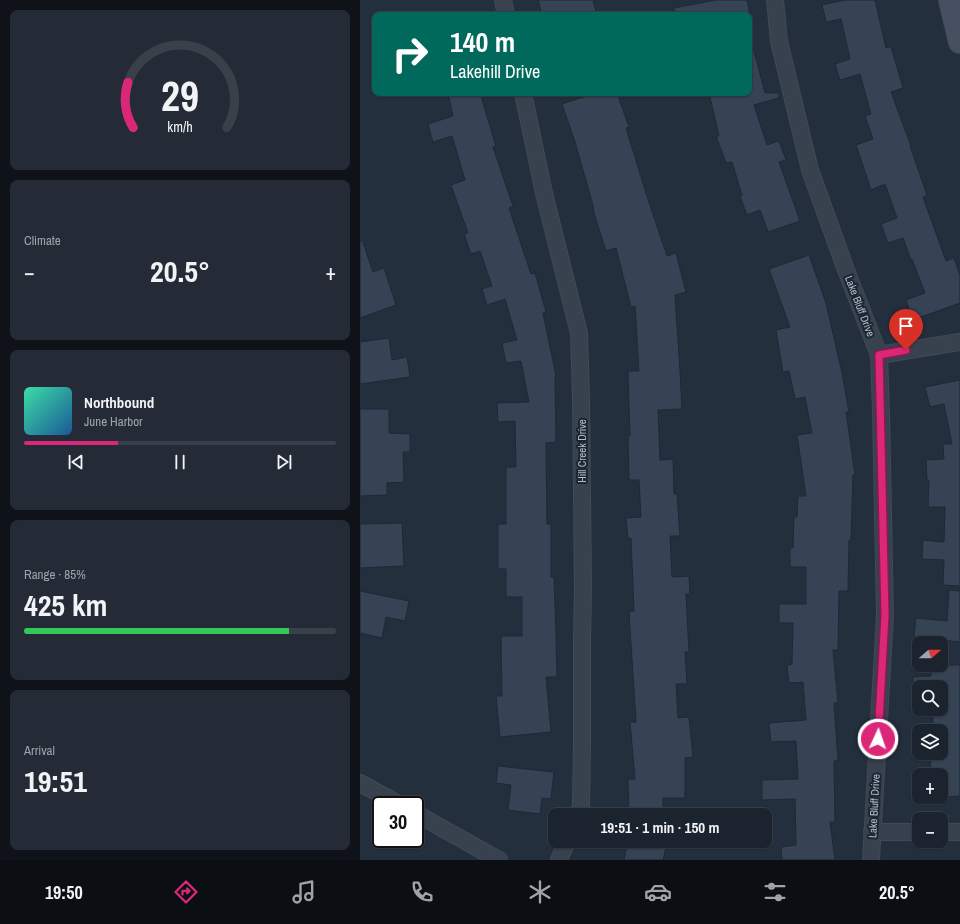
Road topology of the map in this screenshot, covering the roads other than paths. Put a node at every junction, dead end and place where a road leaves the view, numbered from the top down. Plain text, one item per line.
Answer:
1 (502, 0) edge
2 (776, 0) edge
3 (950, 0) edge
4 (505, 12) edge
5 (960, 42) edge
6 (524, 96) edge
7 (960, 342) edge
8 (879, 355) junction
9 (360, 783) edge
10 (384, 796) edge
11 (580, 808) edge
12 (424, 819) edge
13 (872, 832) junction
14 (912, 832) edge
15 (948, 832) edge
16 (960, 832) edge
17 (564, 848) edge
18 (499, 860) edge
19 (559, 860) edge
20 (871, 860) edge

1 - 4 street
2 - 8 street, Lake Bluff Drive
3 - 5 street
6 - 11 street, Hill Creek Drive
7 - 8 street
8 - 13 street, Lake Bluff Drive
9 - 10 street
12 - 18 street
13 - 14 street
13 - 20 street, Lake Bluff Drive
15 - 16 street
17 - 19 street

